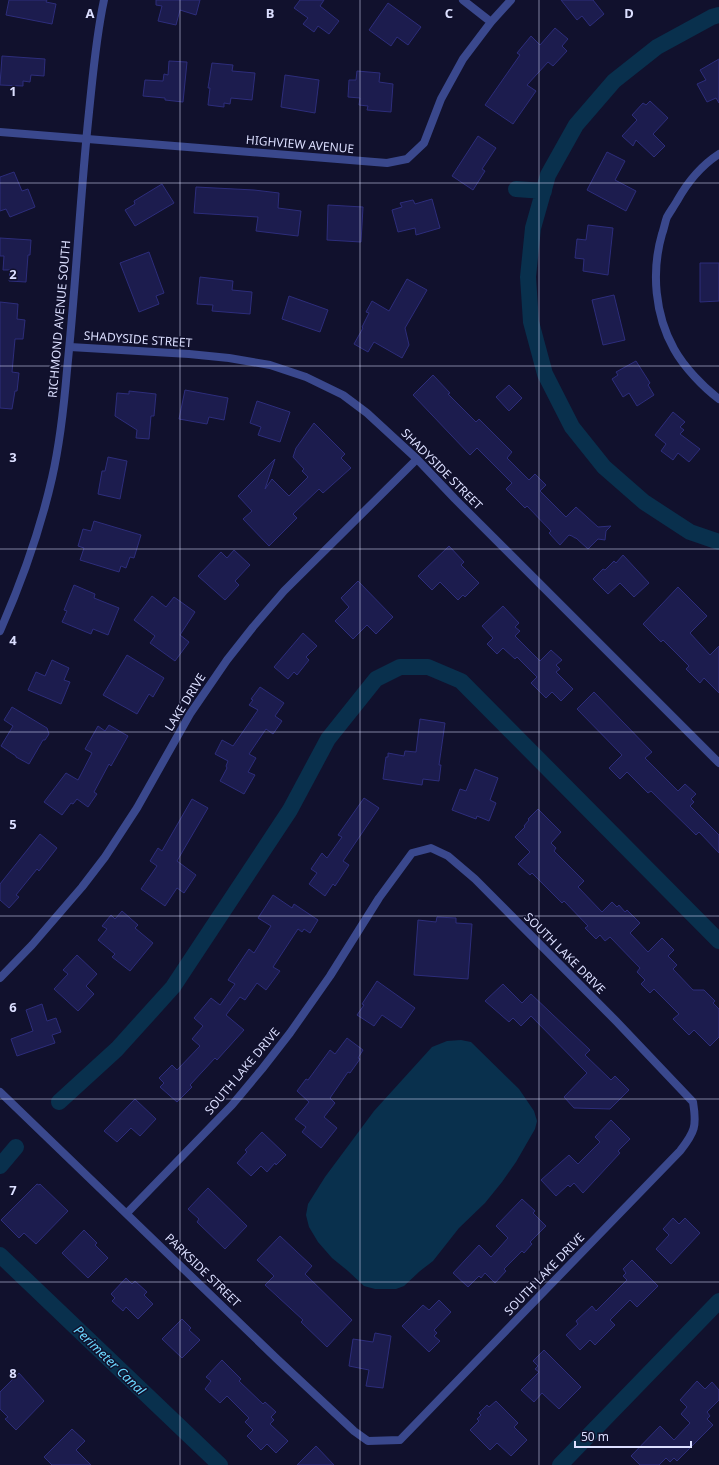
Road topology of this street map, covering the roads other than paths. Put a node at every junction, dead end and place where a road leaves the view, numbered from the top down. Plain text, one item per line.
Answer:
1 (104, 0) edge
2 (463, 0) edge
3 (511, 0) edge
4 (491, 22) junction
5 (0, 132) edge
6 (86, 139) junction
7 (719, 154) edge
8 (70, 346) junction
9 (719, 399) edge
10 (417, 459) junction
11 (0, 631) edge
12 (719, 763) edge
13 (0, 978) edge
14 (0, 1092) edge
15 (127, 1213) junction
16 (400, 1440) joint

1 - 6 street, RICHMOND AVENUE SOUTH
2 - 4 street
3 - 4 street, HIGHVIEW AVENUE
4 - 6 street, HIGHVIEW AVENUE
5 - 6 street, HIGHVIEW AVENUE
6 - 8 street, RICHMOND AVENUE SOUTH
7 - 9 street
8 - 10 street, SHADYSIDE STREET
8 - 11 street, RICHMOND AVENUE SOUTH
10 - 12 street, SHADYSIDE STREET
10 - 13 street, LAKE DRIVE
14 - 15 street, PARKSIDE STREET
15 - 16 street, PARKSIDE STREET
15 - 16 street, SOUTH LAKE DRIVE

